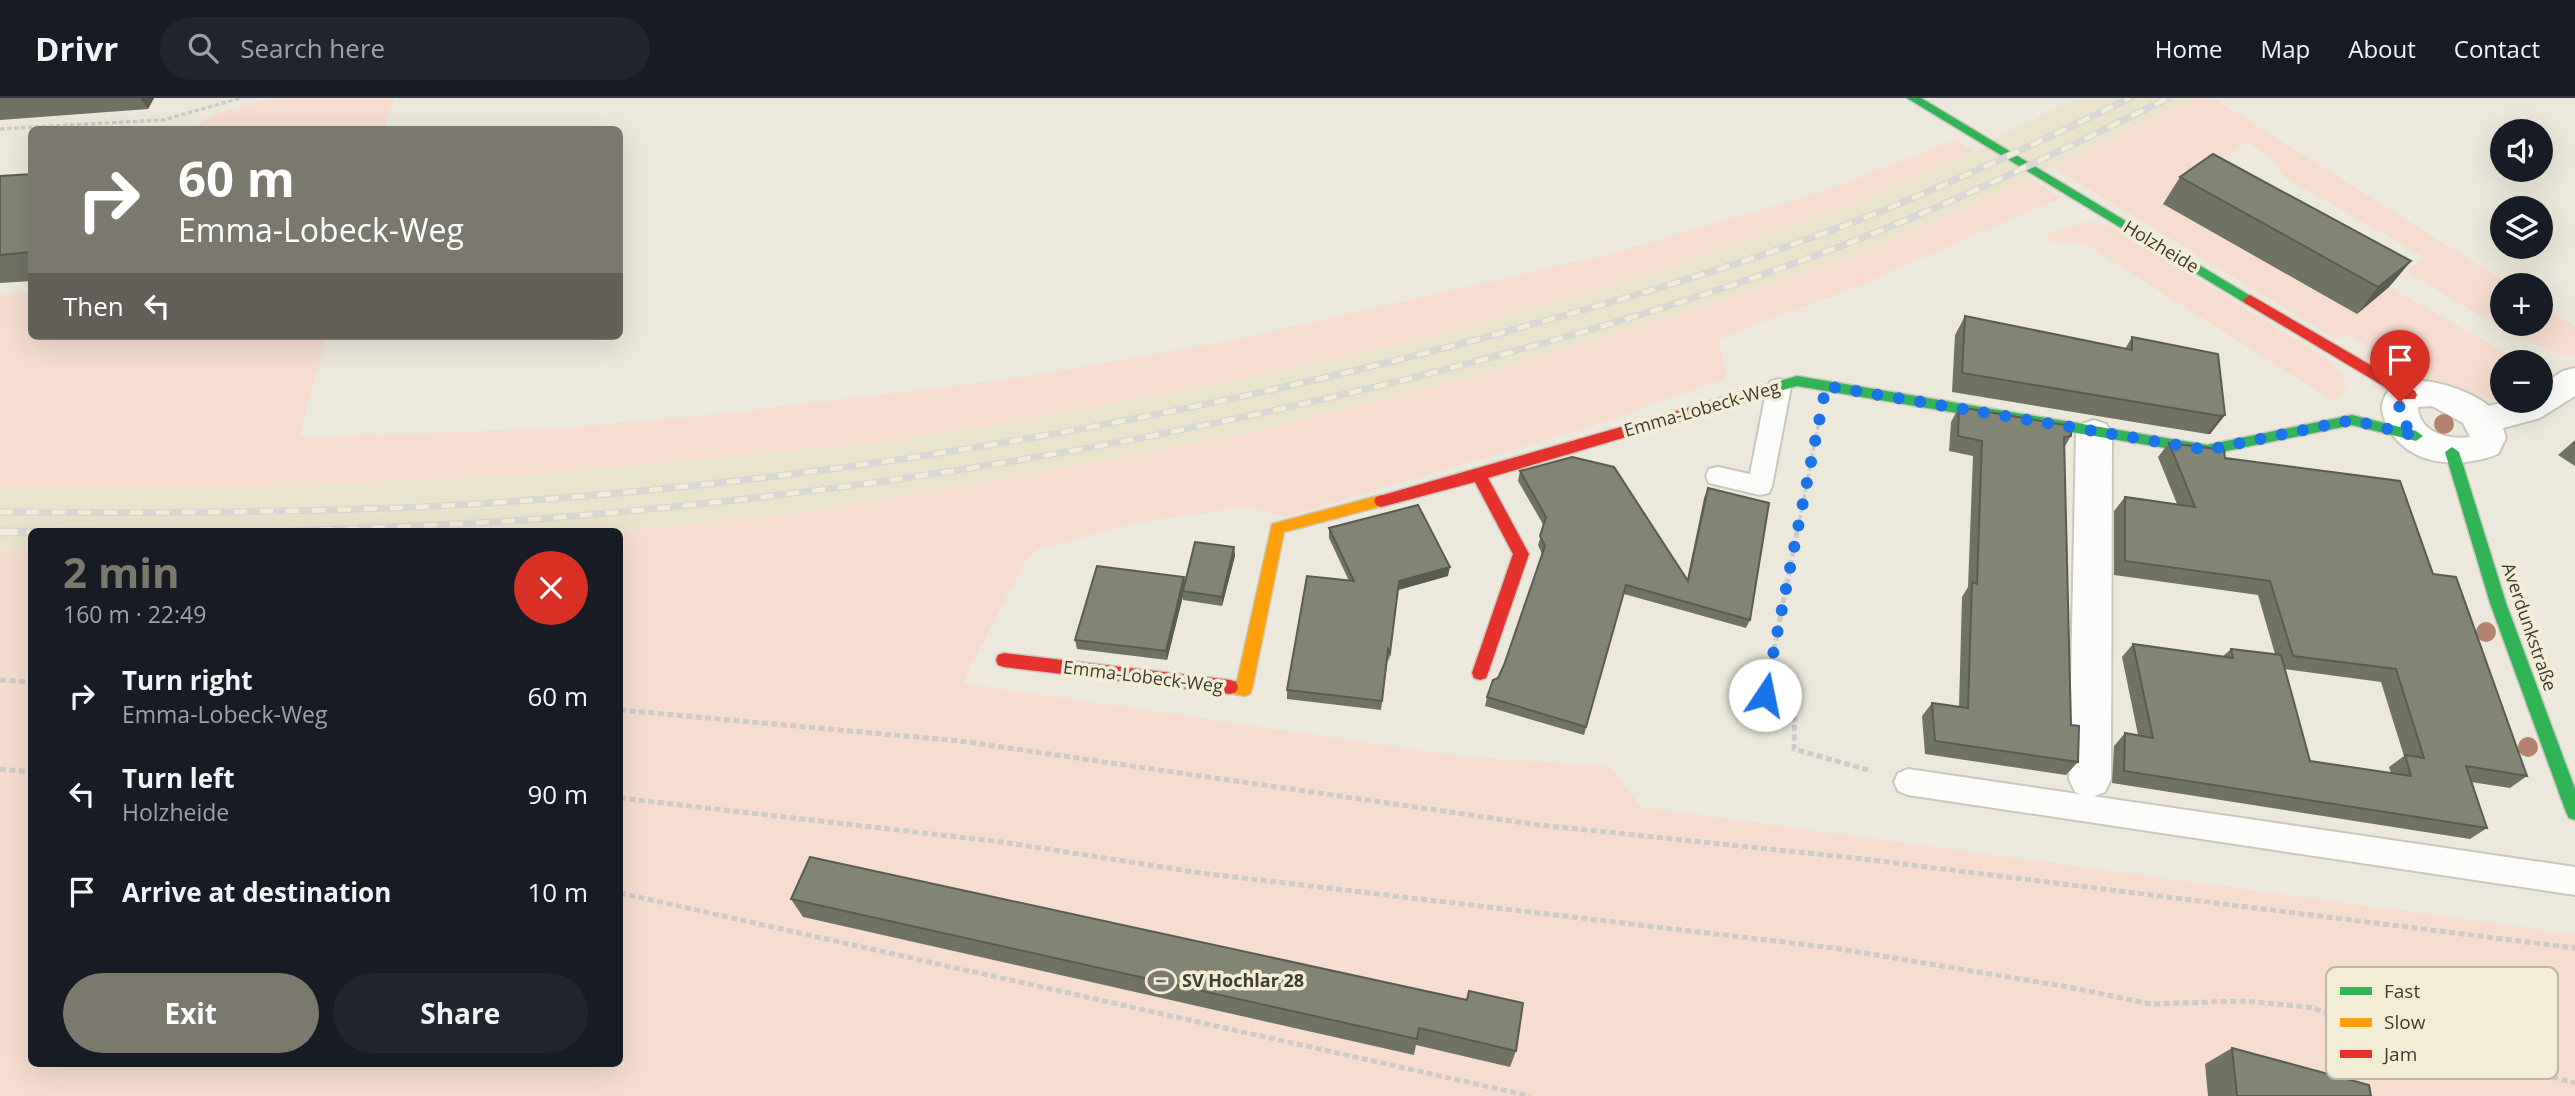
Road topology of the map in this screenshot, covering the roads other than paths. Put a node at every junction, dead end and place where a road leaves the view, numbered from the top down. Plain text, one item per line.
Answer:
1 (1913, 98) edge
2 (2575, 380) edge
3 (1779, 387) junction
4 (2410, 395) junction
5 (2482, 420) junction
6 (2094, 433) junction
7 (2416, 436) junction
8 (2452, 452) junction
9 (1479, 475) junction
10 (1718, 476) dead end
11 (1004, 660) dead end
12 (1480, 673) dead end
13 (2090, 779) dead end
14 (1908, 782) road end
15 (2575, 812) edge
16 (2575, 881) edge

1 - 4 street, Holzheide
2 - 5 street
3 - 6 street, Emma-Lobeck-Weg
3 - 9 street, Emma-Lobeck-Weg
3 - 10 lane
4 - 5 street, Holzheide
4 - 7 street
5 - 8 street
6 - 7 street, Emma-Lobeck-Weg
6 - 13 street
7 - 8 street
8 - 15 street, Averdunkstraße
9 - 11 street, Emma-Lobeck-Weg
9 - 12 street
14 - 16 lane

